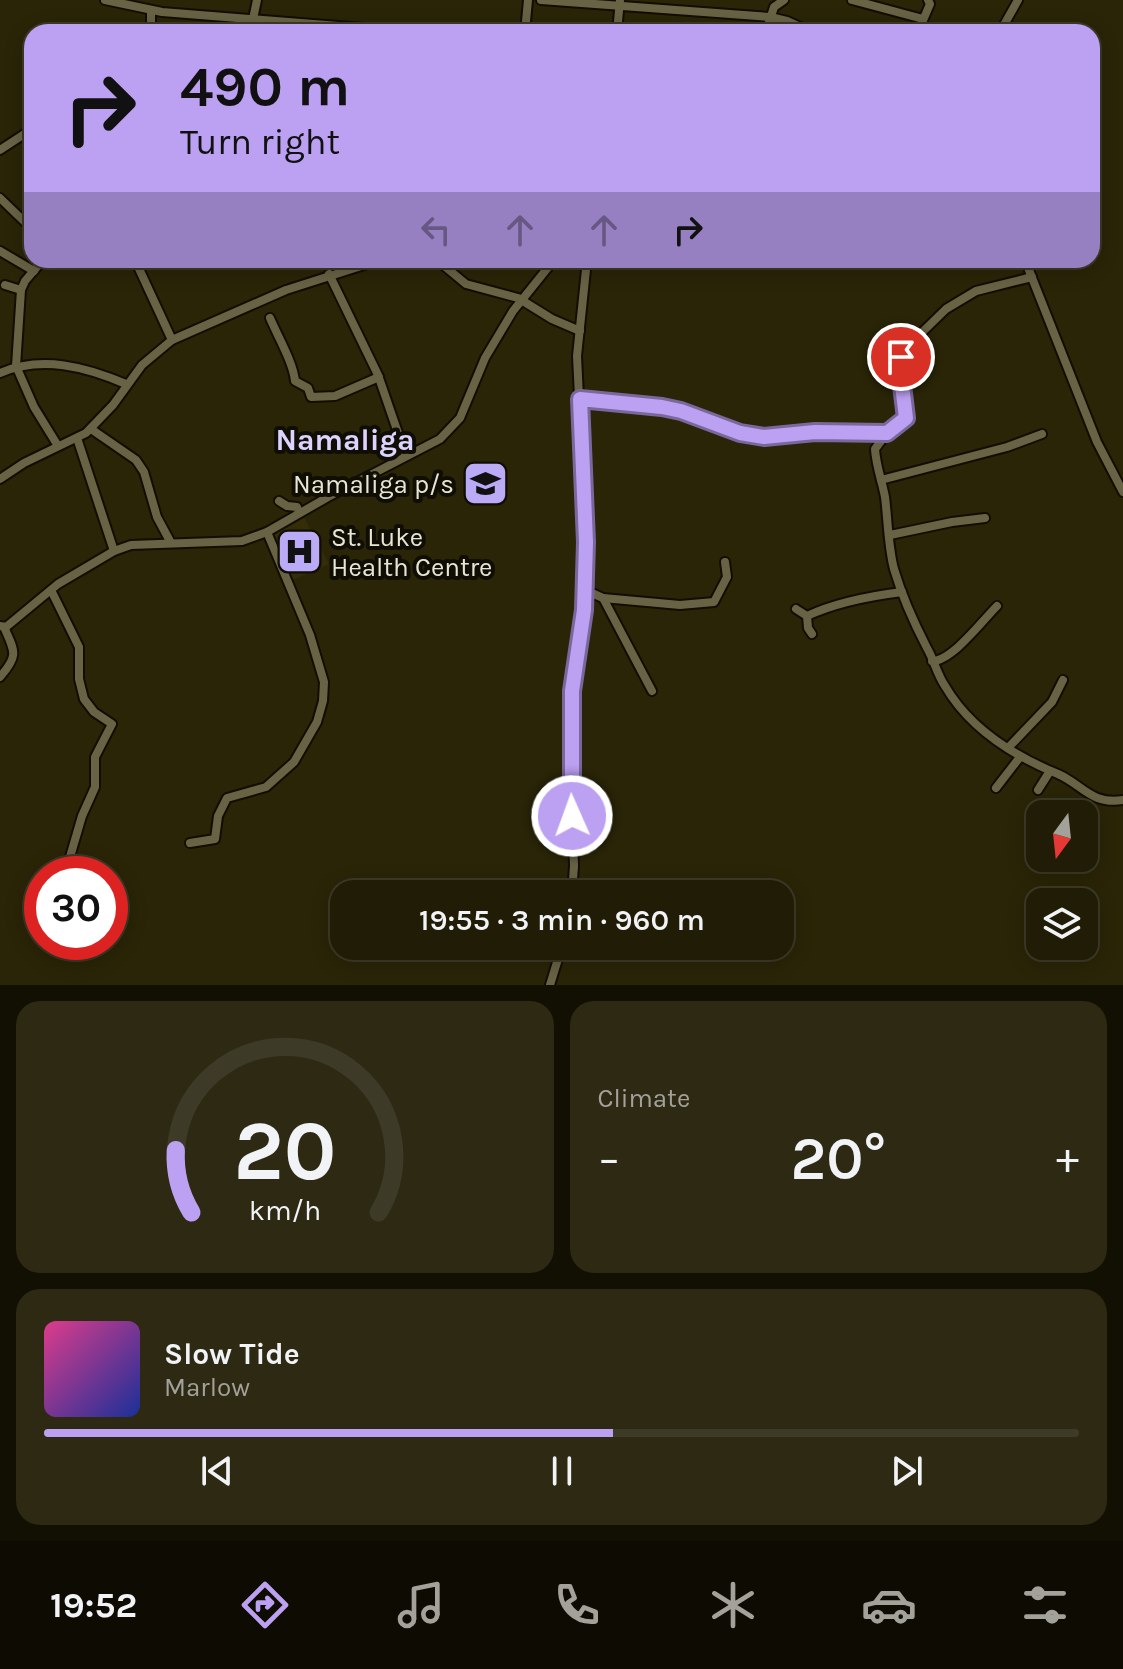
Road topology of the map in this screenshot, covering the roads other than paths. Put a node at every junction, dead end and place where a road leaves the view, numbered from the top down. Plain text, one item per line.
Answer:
1 (105, 0) edge
2 (257, 0) edge
3 (528, 0) edge
4 (541, 0) edge
5 (784, 0) edge
6 (852, 0) edge
7 (928, 0) edge
8 (1018, 0) edge
9 (620, 3) edge
10 (771, 4) edge
11 (151, 11) junction
12 (770, 17) junction
13 (253, 19) junction
14 (923, 19) junction
15 (271, 20) junction
16 (151, 24) edge
17 (270, 24) edge
18 (319, 24) edge
19 (526, 24) edge
20 (618, 24) edge
21 (768, 24) edge
22 (794, 24) edge
23 (921, 24) edge
24 (1004, 24) edge
25 (24, 134) edge
26 (0, 150) edge
27 (0, 198) edge
28 (24, 221) edge
29 (0, 251) edge
30 (24, 265) edge
31 (29, 268) edge
32 (36, 268) edge
33 (139, 268) edge
34 (339, 268) edge
35 (447, 268) edge
36 (547, 268) edge
37 (586, 268) edge
38 (1028, 268) edge
39 (34, 271) junction
40 (329, 274) junction
41 (1032, 277) junction
42 (5, 285) dead end
43 (21, 290) junction
44 (521, 300) junction
45 (270, 318) dead end
46 (580, 331) junction
47 (172, 340) junction
48 (16, 366) junction
49 (0, 373) edge
50 (379, 377) junction
51 (126, 384) junction
52 (580, 399) junction
53 (91, 429) junction
54 (887, 433) junction
55 (1042, 434) dead end
56 (77, 438) junction
57 (58, 446) junction
58 (406, 456) junction
59 (0, 479) edge
60 (881, 480) junction
61 (1123, 492) edge
62 (279, 501) dead end
63 (299, 513) junction
64 (985, 518) dead end
65 (267, 532) junction
66 (890, 535) junction
67 (171, 543) junction
68 (114, 551) junction
69 (725, 562) dead end
70 (51, 590) junction
71 (585, 590) junction
72 (902, 592) junction
73 (603, 598) junction
74 (997, 606) dead end
75 (796, 609) dead end
76 (807, 616) junction
77 (2, 630) edge
78 (812, 634) dead end
79 (932, 661) junction
80 (0, 677) edge
81 (1063, 680) dead end
82 (652, 691) dead end
83 (1008, 748) junction
84 (1020, 757) junction
85 (1050, 771) junction
86 (996, 788) dead end
87 (1038, 790) dead end
88 (1123, 800) edge
89 (190, 843) dead end
90 (70, 856) edge
91 (573, 880) edge
92 (558, 960) edge
93 (550, 985) edge

1 - 11 street
2 - 13 street
3 - 19 street
4 - 9 street
5 - 10 street
6 - 14 street
7 - 14 street
8 - 24 street
9 - 12 street
9 - 20 street
10 - 12 street
11 - 13 street
11 - 16 street
12 - 21 street
12 - 22 street
13 - 15 street
14 - 23 street
15 - 17 street
15 - 18 street
25 - 26 street
27 - 28 street
29 - 30 street
31 - 39 street
32 - 39 street
33 - 47 street
34 - 40 street
35 - 44 street
36 - 44 street
37 - 46 street
38 - 41 street
39 - 43 street
40 - 47 street
40 - 50 street
41 - 54 street
41 - 61 street
42 - 43 street
43 - 48 street
44 - 46 street
44 - 58 street
45 - 50 street
46 - 52 street
47 - 51 street
48 - 49 street
48 - 51 street
48 - 57 street
50 - 58 street
51 - 53 street
52 - 54 street
52 - 71 street
53 - 56 street
53 - 67 street
54 - 60 street
55 - 60 street
56 - 57 street
56 - 68 street
57 - 59 street
58 - 63 street
60 - 66 street
62 - 63 street
63 - 65 street
64 - 66 street
65 - 67 street
65 - 89 street
66 - 72 street
67 - 68 street
68 - 70 street
69 - 73 street
70 - 77 street
70 - 90 street
71 - 73 street
71 - 91 street
72 - 76 street
72 - 79 street
73 - 82 street
74 - 79 street
75 - 76 street
76 - 78 street
77 - 80 street
79 - 83 street
81 - 83 street
83 - 84 street
84 - 85 street
84 - 86 street
85 - 87 street
85 - 88 street
92 - 93 street

